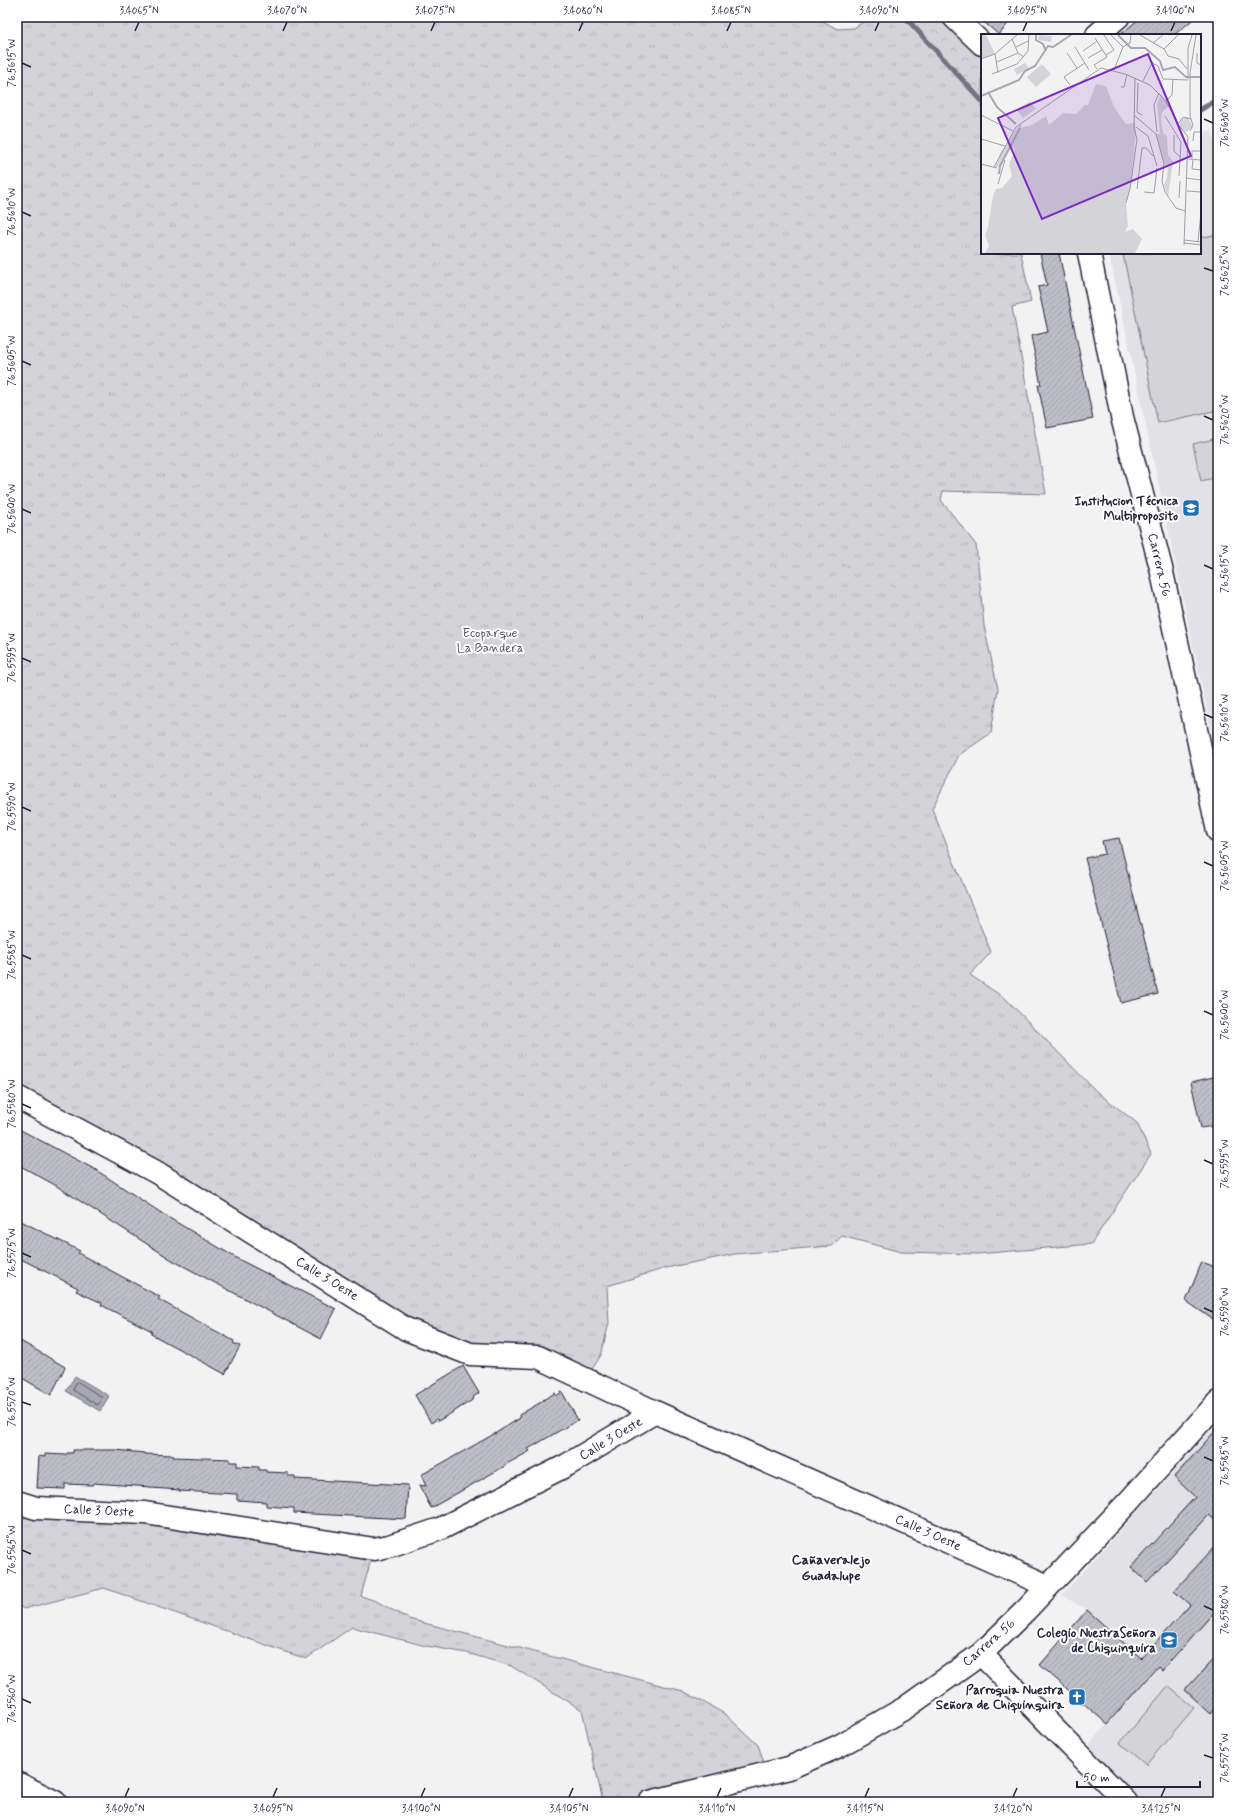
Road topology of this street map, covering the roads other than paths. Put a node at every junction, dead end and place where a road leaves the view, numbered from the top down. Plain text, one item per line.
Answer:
1 (954, 17) edge
2 (1118, 17) edge
3 (1098, 34) edge
4 (981, 43) edge
5 (1089, 254) edge
6 (1218, 831) edge
7 (17, 1097) edge
8 (1218, 1402) edge
9 (655, 1412) junction
10 (26, 1505) edge
11 (1048, 1586) junction
12 (981, 1654) junction
13 (17, 1783) edge
14 (680, 1799) edge
15 (55, 1802) edge
16 (650, 1802) edge
17 (1126, 1802) edge

1 - 4 street
2 - 3 street
5 - 6 street, Carrera 56
7 - 9 street, Calle 3 Oeste
8 - 11 street, Carrera 56
9 - 10 street, Calle 3 Oeste
9 - 11 street, Calle 3 Oeste
11 - 12 street, Carrera 56
12 - 14 street, Carrera 56
12 - 17 street
13 - 15 street
14 - 16 street, Carrera 56

